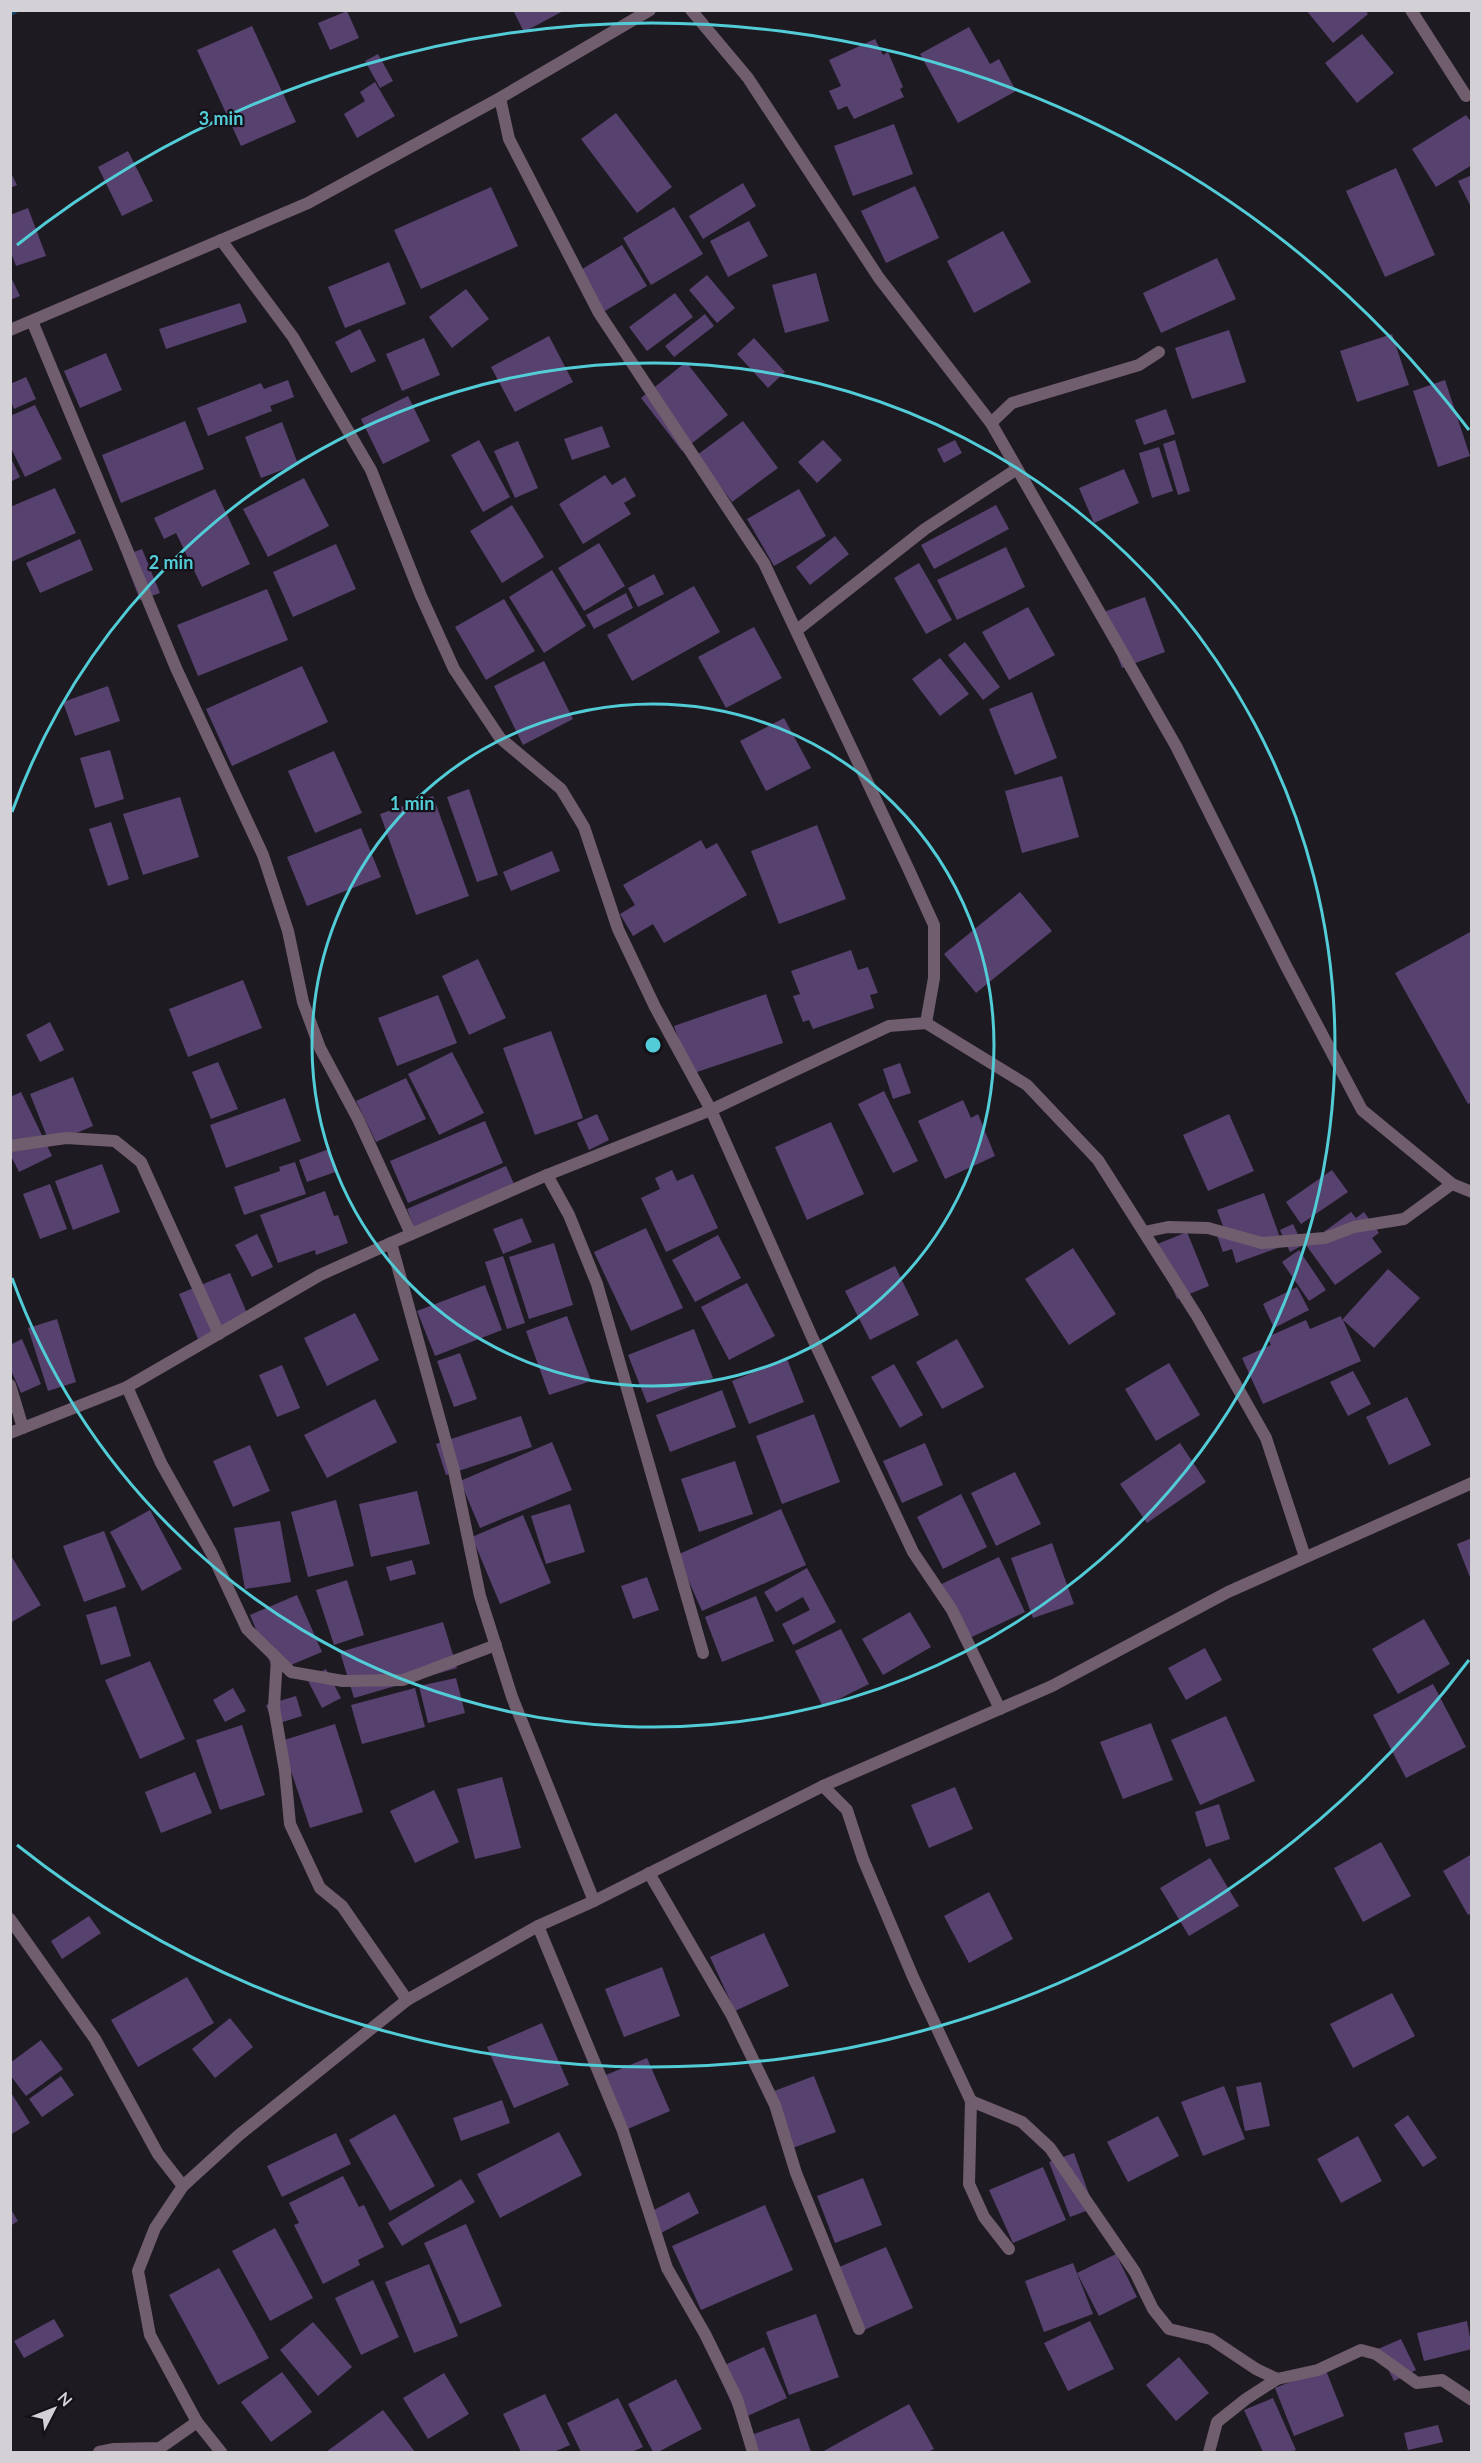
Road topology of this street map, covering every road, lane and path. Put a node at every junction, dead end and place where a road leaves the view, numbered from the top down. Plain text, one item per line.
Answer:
1 (650, 10) edge
2 (691, 10) edge
3 (1412, 10) edge
4 (1466, 96) dead end
5 (500, 98) junction
6 (221, 240) junction
7 (32, 321) junction
8 (10, 330) edge
9 (1159, 352) dead end
10 (991, 423) junction
11 (1017, 469) junction
12 (797, 630) junction
13 (926, 1023) junction
14 (711, 1110) junction
15 (10, 1146) edge
16 (547, 1175) junction
17 (1452, 1184) junction
18 (1472, 1192) edge
19 (1144, 1232) junction
20 (411, 1234) junction
21 (391, 1243) junction
22 (219, 1334) junction
23 (10, 1385) edge
24 (127, 1387) junction
25 (23, 1428) junction
26 (10, 1433) edge
27 (1472, 1483) edge
28 (1305, 1557) junction
29 (496, 1645) junction
30 (703, 1653) dead end
31 (277, 1658) junction
32 (1000, 1709) junction
33 (823, 1786) junction
34 (649, 1873) junction
35 (594, 1901) junction
36 (10, 1919) edge
37 (538, 1926) junction
38 (406, 2000) junction
39 (971, 2101) junction
40 (183, 2186) junction
41 (1009, 2249) dead end
42 (859, 2329) dead end
43 (1277, 2379) junction
44 (1472, 2400) edge
45 (197, 2422) junction
46 (99, 2452) edge
47 (221, 2452) edge
48 (753, 2452) edge
49 (1209, 2452) edge

1 - 5 street
2 - 10 street
3 - 4 street
5 - 6 street
5 - 12 street
6 - 7 street
6 - 14 street
7 - 8 street
7 - 20 street
9 - 10 street
10 - 11 street
11 - 12 street
11 - 17 street
12 - 13 street
13 - 14 street
13 - 19 street
14 - 16 street
14 - 32 street
15 - 22 street
16 - 20 street
16 - 30 street
17 - 18 street
17 - 19 street
19 - 28 street
20 - 21 street
21 - 22 street
21 - 29 street
22 - 24 street
23 - 25 street
24 - 25 street
24 - 31 street
25 - 26 street
27 - 28 street
28 - 32 street
29 - 31 street
29 - 35 street
31 - 38 street
32 - 33 street
33 - 34 street
33 - 39 street
34 - 35 street
34 - 42 street
35 - 37 street
36 - 40 street
37 - 38 street
37 - 48 street
38 - 40 street
39 - 41 street
39 - 43 street
40 - 45 street
43 - 44 street
43 - 49 street
45 - 46 street
45 - 47 street

